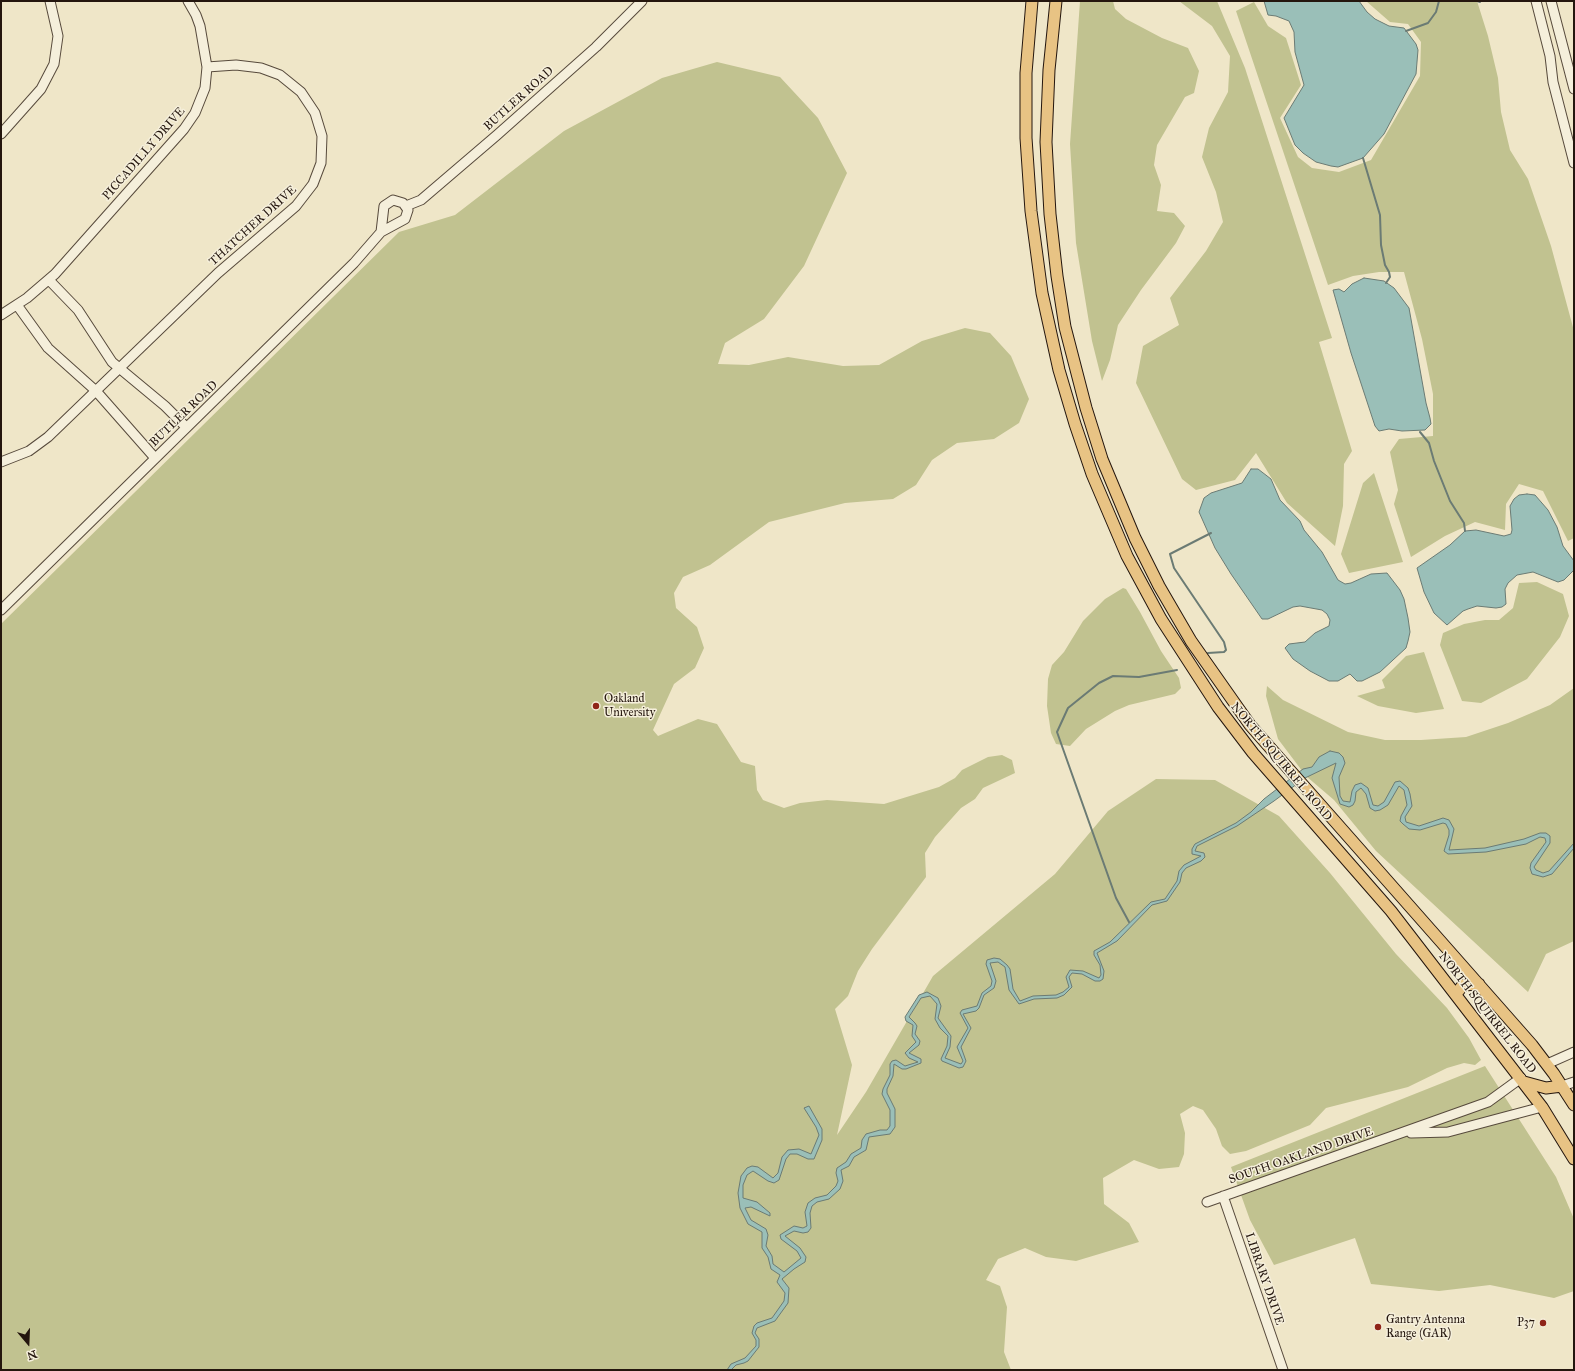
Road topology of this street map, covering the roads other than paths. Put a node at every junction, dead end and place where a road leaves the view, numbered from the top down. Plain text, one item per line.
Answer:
1 (50, 1) edge
2 (188, 1) edge
3 (642, 1) edge
4 (1032, 1) edge
5 (1056, 1) edge
6 (1536, 1) edge
7 (1551, 1) edge
8 (207, 67) junction
9 (1574, 89) edge
10 (1, 134) edge
11 (1574, 163) edge
12 (406, 206) junction
13 (381, 232) junction
14 (49, 280) junction
15 (17, 305) junction
16 (1, 315) edge
17 (118, 369) junction
18 (96, 390) junction
19 (186, 428) junction
20 (155, 458) junction
21 (1, 462) edge
22 (1, 610) edge
23 (1479, 984) junction
24 (1456, 994) junction
25 (1574, 1052) edge
26 (1547, 1064) junction
27 (1522, 1080) junction
28 (1574, 1082) edge
29 (1562, 1086) junction
30 (1574, 1105) edge
31 (1542, 1107) junction
32 (1403, 1134) junction
33 (1574, 1160) edge
34 (1223, 1196) junction
35 (1207, 1202) dead end
36 (1283, 1370) edge

1 - 10 street
2 - 8 street, PICCADILLY DRIVE
3 - 12 street, BUTLER ROAD
4 - 24 main road, NORTH SQUIRREL ROAD
5 - 23 main road, NORTH SQUIRREL ROAD
6 - 11 street
7 - 9 street
8 - 14 street, PICCADILLY DRIVE
8 - 17 street, THATCHER DRIVE
12 - 13 street, BUTLER ROAD
12 - 13 street
13 - 19 street, BUTLER ROAD
14 - 15 street, PICCADILLY DRIVE
14 - 17 street
15 - 16 street, PICCADILLY DRIVE
15 - 18 street
17 - 18 street, THATCHER DRIVE
17 - 19 street
18 - 20 street
18 - 21 street, THATCHER DRIVE
19 - 20 street, BUTLER ROAD
20 - 22 street, BUTLER ROAD
23 - 24 main road
23 - 26 main road, NORTH SQUIRREL ROAD
24 - 27 main road, NORTH SQUIRREL ROAD
25 - 26 street
26 - 29 main road, NORTH SQUIRREL ROAD
27 - 29 main road
27 - 31 main road, NORTH SQUIRREL ROAD
27 - 32 street, SOUTH OAKLAND DRIVE
28 - 29 street
29 - 30 main road, NORTH SQUIRREL ROAD
31 - 32 street, SOUTH OAKLAND DRIVE
31 - 33 main road, NORTH SQUIRREL ROAD
32 - 34 street, SOUTH OAKLAND DRIVE
34 - 35 street, SOUTH OAKLAND DRIVE
34 - 36 street, LIBRARY DRIVE

